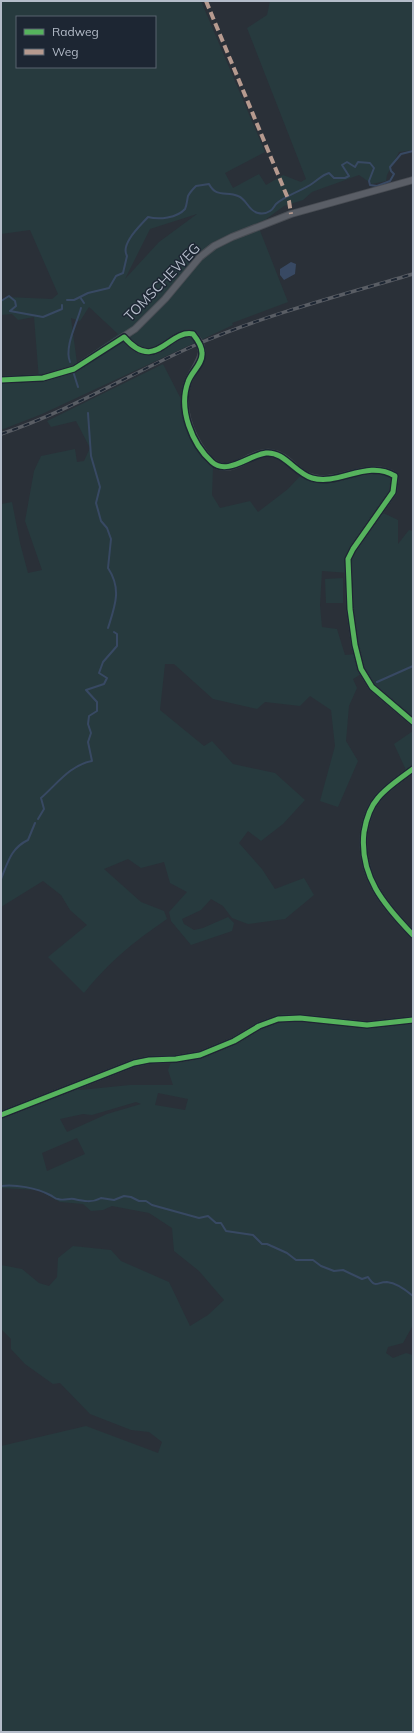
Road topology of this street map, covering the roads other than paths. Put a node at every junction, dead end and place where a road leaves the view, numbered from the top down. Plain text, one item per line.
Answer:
1 (413, 180) edge
2 (124, 338) junction
3 (1, 380) edge
4 (413, 722) edge
5 (413, 769) edge
6 (413, 935) edge
7 (413, 1020) edge
8 (1, 1115) edge

1 - 2 street, TOMSCHEWEG
2 - 3 street, TOMSCHEWEG
2 - 4 street
5 - 6 street
7 - 8 street

